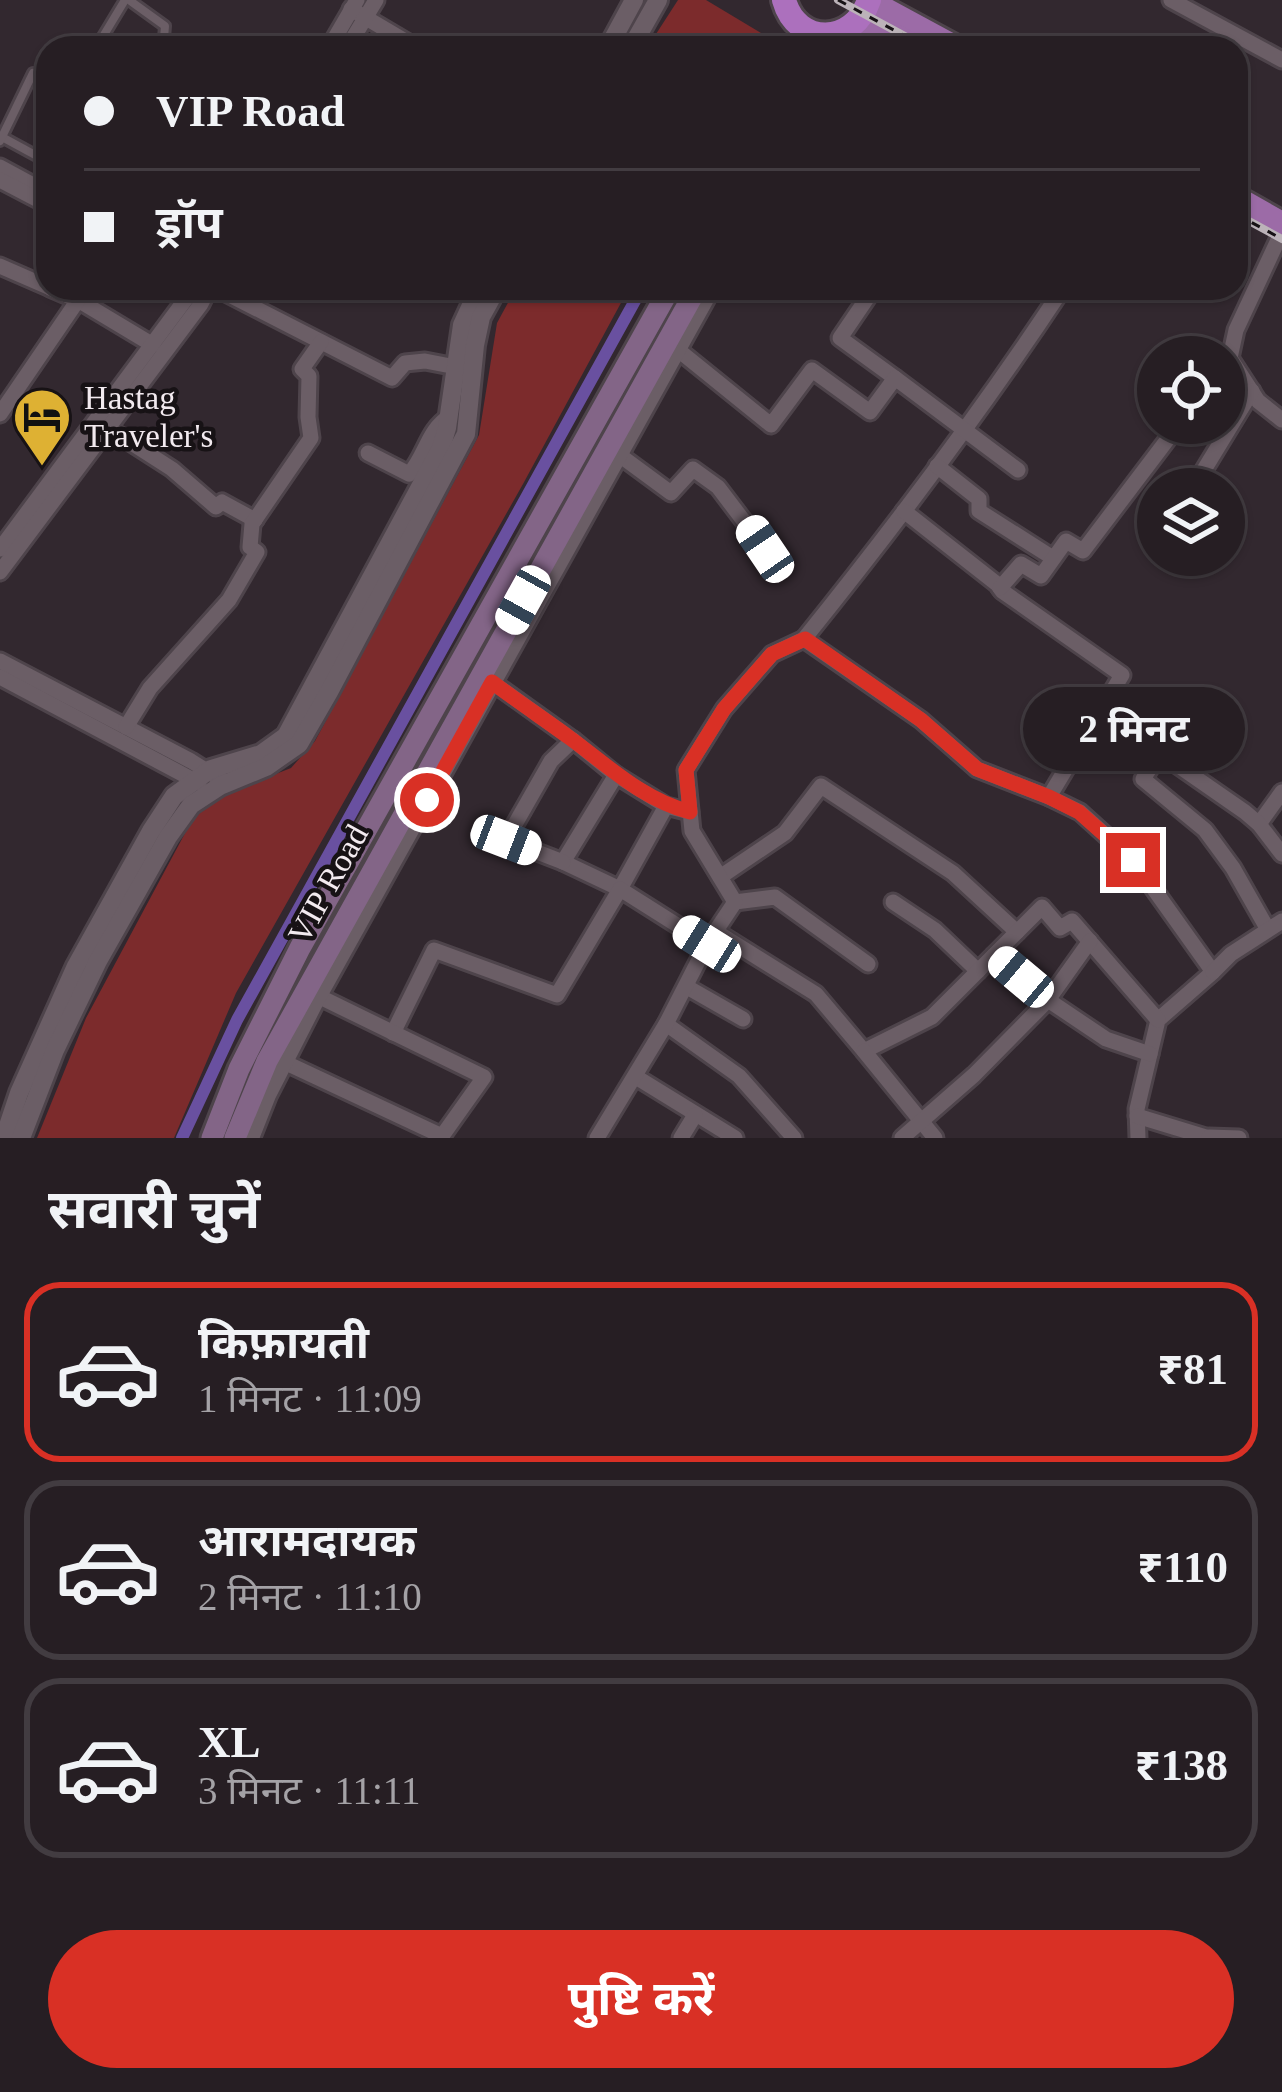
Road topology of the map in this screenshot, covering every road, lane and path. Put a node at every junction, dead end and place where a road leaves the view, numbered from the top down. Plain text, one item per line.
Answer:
1 (128, 0) edge
2 (376, 0) edge
3 (634, 0) edge
4 (658, 0) edge
5 (1171, 0) edge
6 (782, 2) edge
7 (358, 9) edge
8 (848, 27) edge
9 (104, 36) edge
10 (164, 36) edge
11 (338, 36) edge
12 (399, 36) edge
13 (614, 36) edge
14 (638, 36) edge
15 (802, 36) edge
16 (894, 36) edge
17 (895, 36) edge
18 (1238, 36) edge
19 (1248, 42) edge
20 (1282, 60) edge
21 (36, 74) edge
22 (1, 139) edge
23 (36, 156) edge
24 (0, 167) edge
25 (0, 180) edge
26 (36, 186) edge
27 (36, 199) edge
28 (1248, 208) edge
29 (1248, 220) edge
30 (1281, 234) edge
31 (0, 266) edge
32 (36, 282) edge
33 (78, 300) joint
34 (185, 300) edge
35 (204, 300) edge
36 (237, 300) edge
37 (473, 300) edge
38 (490, 300) edge
39 (663, 300) edge
40 (691, 300) edge
41 (705, 300) edge
42 (866, 300) edge
43 (1055, 300) edge
44 (1234, 336) edge
45 (321, 342) junction
46 (153, 345) junction
47 (676, 349) junction
48 (456, 367) junction
49 (895, 378) junction
50 (1245, 383) edge
51 (1252, 391) junction
52 (456, 407) junction
53 (0, 414) edge
54 (1282, 419) edge
55 (108, 428) junction
56 (963, 430) junction
57 (1164, 444) edge
58 (368, 453) dead end
59 (618, 454) junction
60 (937, 466) junction
61 (1205, 468) edge
62 (1018, 470) dead end
63 (583, 505) junction
64 (904, 511) junction
65 (255, 520) junction
66 (0, 549) edge
67 (765, 549) dead end
68 (1053, 558) junction
69 (0, 572) edge
70 (1000, 588) junction
71 (805, 639) junction
72 (0, 661) edge
73 (0, 677) edge
74 (492, 682) junction
75 (71, 707) junction
76 (126, 727) junction
77 (573, 740) junction
78 (616, 775) junction
79 (210, 782) junction
80 (1282, 792) edge
81 (1049, 797) junction
82 (666, 806) junction
83 (690, 812) junction
84 (1259, 824) junction
85 (1282, 854) edge
86 (563, 862) junction
87 (720, 877) junction
88 (620, 889) junction
89 (735, 902) junction
90 (893, 902) dead end
91 (1274, 925) edge
92 (1017, 932) junction
93 (711, 938) junction
94 (1090, 941) junction
95 (994, 955) junction
96 (868, 964) dead end
97 (978, 971) junction
98 (1213, 972) junction
99 (686, 987) junction
100 (318, 996) junction
101 (1048, 1000) junction
102 (743, 1019) dead end
103 (1158, 1020) junction
104 (666, 1024) junction
105 (393, 1033) junction
106 (864, 1051) junction
107 (1150, 1054) junction
108 (284, 1062) junction
109 (636, 1077) junction
110 (695, 1115) junction
111 (1137, 1116) junction
112 (922, 1121) junction
113 (444, 1137) edge
114 (1209, 1137) edge
115 (4, 1138) edge
116 (21, 1138) edge
117 (212, 1138) edge
118 (235, 1138) edge
119 (250, 1138) edge
120 (598, 1138) edge
121 (681, 1138) edge
122 (735, 1138) edge
123 (794, 1138) edge
124 (902, 1138) edge
125 (935, 1138) edge
126 (1138, 1138) edge
127 (1239, 1138) edge

1 - 9 lane
1 - 10 lane
2 - 7 street
3 - 13 street
4 - 14 street
5 - 18 street
6 - 15 highway
7 - 11 street
7 - 12 street
8 - 16 main road
8 - 17 main road
19 - 20 street
21 - 22 lane
22 - 23 lane
24 - 26 street
25 - 27 street
28 - 30 main road
29 - 30 main road
30 - 44 street
31 - 32 street
33 - 46 street
33 - 53 street
34 - 46 street
35 - 55 street
36 - 45 street
37 - 48 street
38 - 52 street
39 - 117 main road, VIP Road
40 - 63 main road, VIP Road
41 - 47 street, VIP Road
42 - 49 street
43 - 56 street
45 - 48 street
45 - 65 street
46 - 66 street
47 - 49 street
47 - 59 street, VIP Road
48 - 52 street
49 - 56 street
50 - 51 street
51 - 54 street
51 - 61 street
52 - 58 street
52 - 79 street
55 - 65 street
55 - 69 street
56 - 60 street
56 - 62 street
57 - 68 street
59 - 63 street, VIP Road
59 - 67 street
60 - 64 street
60 - 68 street
63 - 74 street, VIP Road
63 - 118 main road, VIP Road
64 - 70 street
64 - 71 street
65 - 76 street
68 - 70 street
70 - 81 street
71 - 81 street
71 - 83 street
72 - 75 street
73 - 75 street
74 - 77 street
74 - 100 street, VIP Road
75 - 76 street
75 - 79 street
76 - 79 street
77 - 78 street
77 - 86 street
78 - 82 street
78 - 86 street
79 - 115 street
79 - 116 street
80 - 84 street
81 - 98 street
82 - 83 street
82 - 88 street
83 - 87 street
84 - 85 street
84 - 91 street
86 - 88 street
87 - 89 street
87 - 92 street
88 - 93 street
88 - 105 street
89 - 93 street
89 - 96 street
90 - 97 street
91 - 98 street
92 - 94 street
92 - 95 street
93 - 99 street
93 - 106 street
94 - 101 street
94 - 103 street
95 - 97 street
95 - 101 street
97 - 106 street
98 - 103 street
99 - 102 street
99 - 104 street
100 - 105 street
100 - 108 street, VIP Road
101 - 107 street
101 - 112 street
103 - 107 street
104 - 109 street
104 - 123 street
105 - 113 street
106 - 112 street
107 - 111 street
108 - 113 street
108 - 119 street, VIP Road
109 - 110 street
109 - 120 street
110 - 121 street
110 - 122 street
111 - 114 street
111 - 126 street
112 - 124 street
112 - 125 street
114 - 127 street

